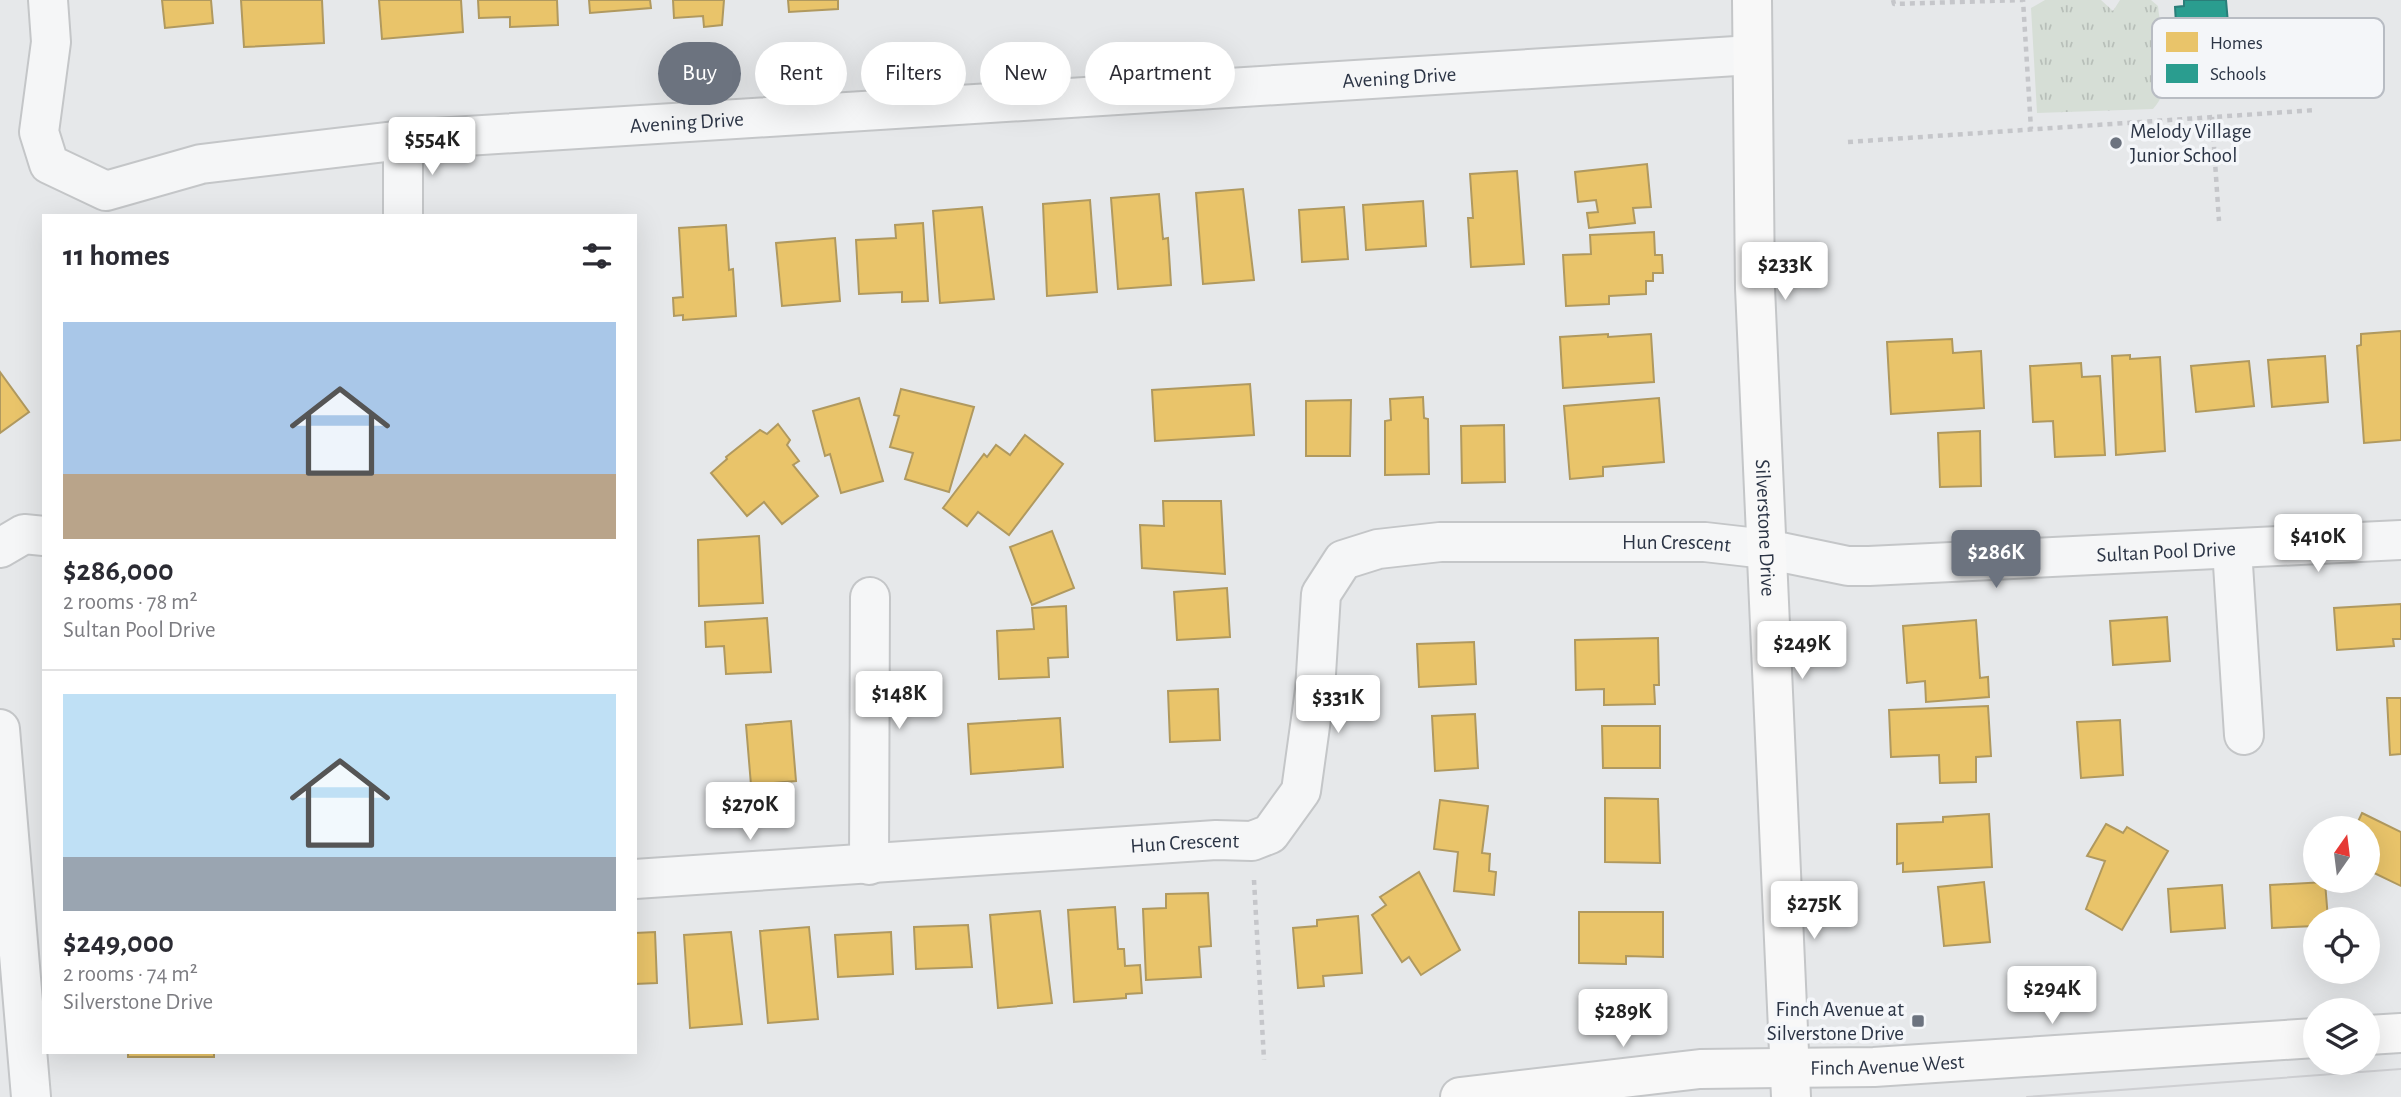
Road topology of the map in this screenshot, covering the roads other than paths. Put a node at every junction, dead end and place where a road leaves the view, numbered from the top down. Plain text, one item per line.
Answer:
1 (48, 0) edge
2 (1752, 0) edge
3 (1752, 55) junction
4 (403, 140) junction
5 (403, 214) edge
6 (42, 536) edge
7 (2401, 540) edge
8 (0, 548) edge
9 (1766, 549) junction
10 (2232, 549) junction
11 (870, 597) dead end
12 (0, 729) edge
13 (2244, 735) dead end
14 (869, 864) junction
15 (637, 879) edge
16 (2401, 1033) edge
17 (2380, 1034) edge
18 (2303, 1039) edge
19 (1791, 1083) edge
20 (31, 1097) edge
21 (1460, 1097) edge

1 - 4 street, Avening Drive
2 - 3 street, Silverstone Drive
3 - 4 street, Avening Drive
3 - 9 street, Silverstone Drive
4 - 5 street
6 - 8 street
7 - 10 street, Sultan Pool Drive
9 - 10 street, Sultan Pool Drive
9 - 14 street, Hun Crescent
9 - 19 street, Silverstone Drive
10 - 13 street
11 - 14 street
12 - 20 street
14 - 15 street, Hun Crescent
16 - 17 street
18 - 19 street, Finch Avenue West
19 - 21 street, Finch Avenue West

